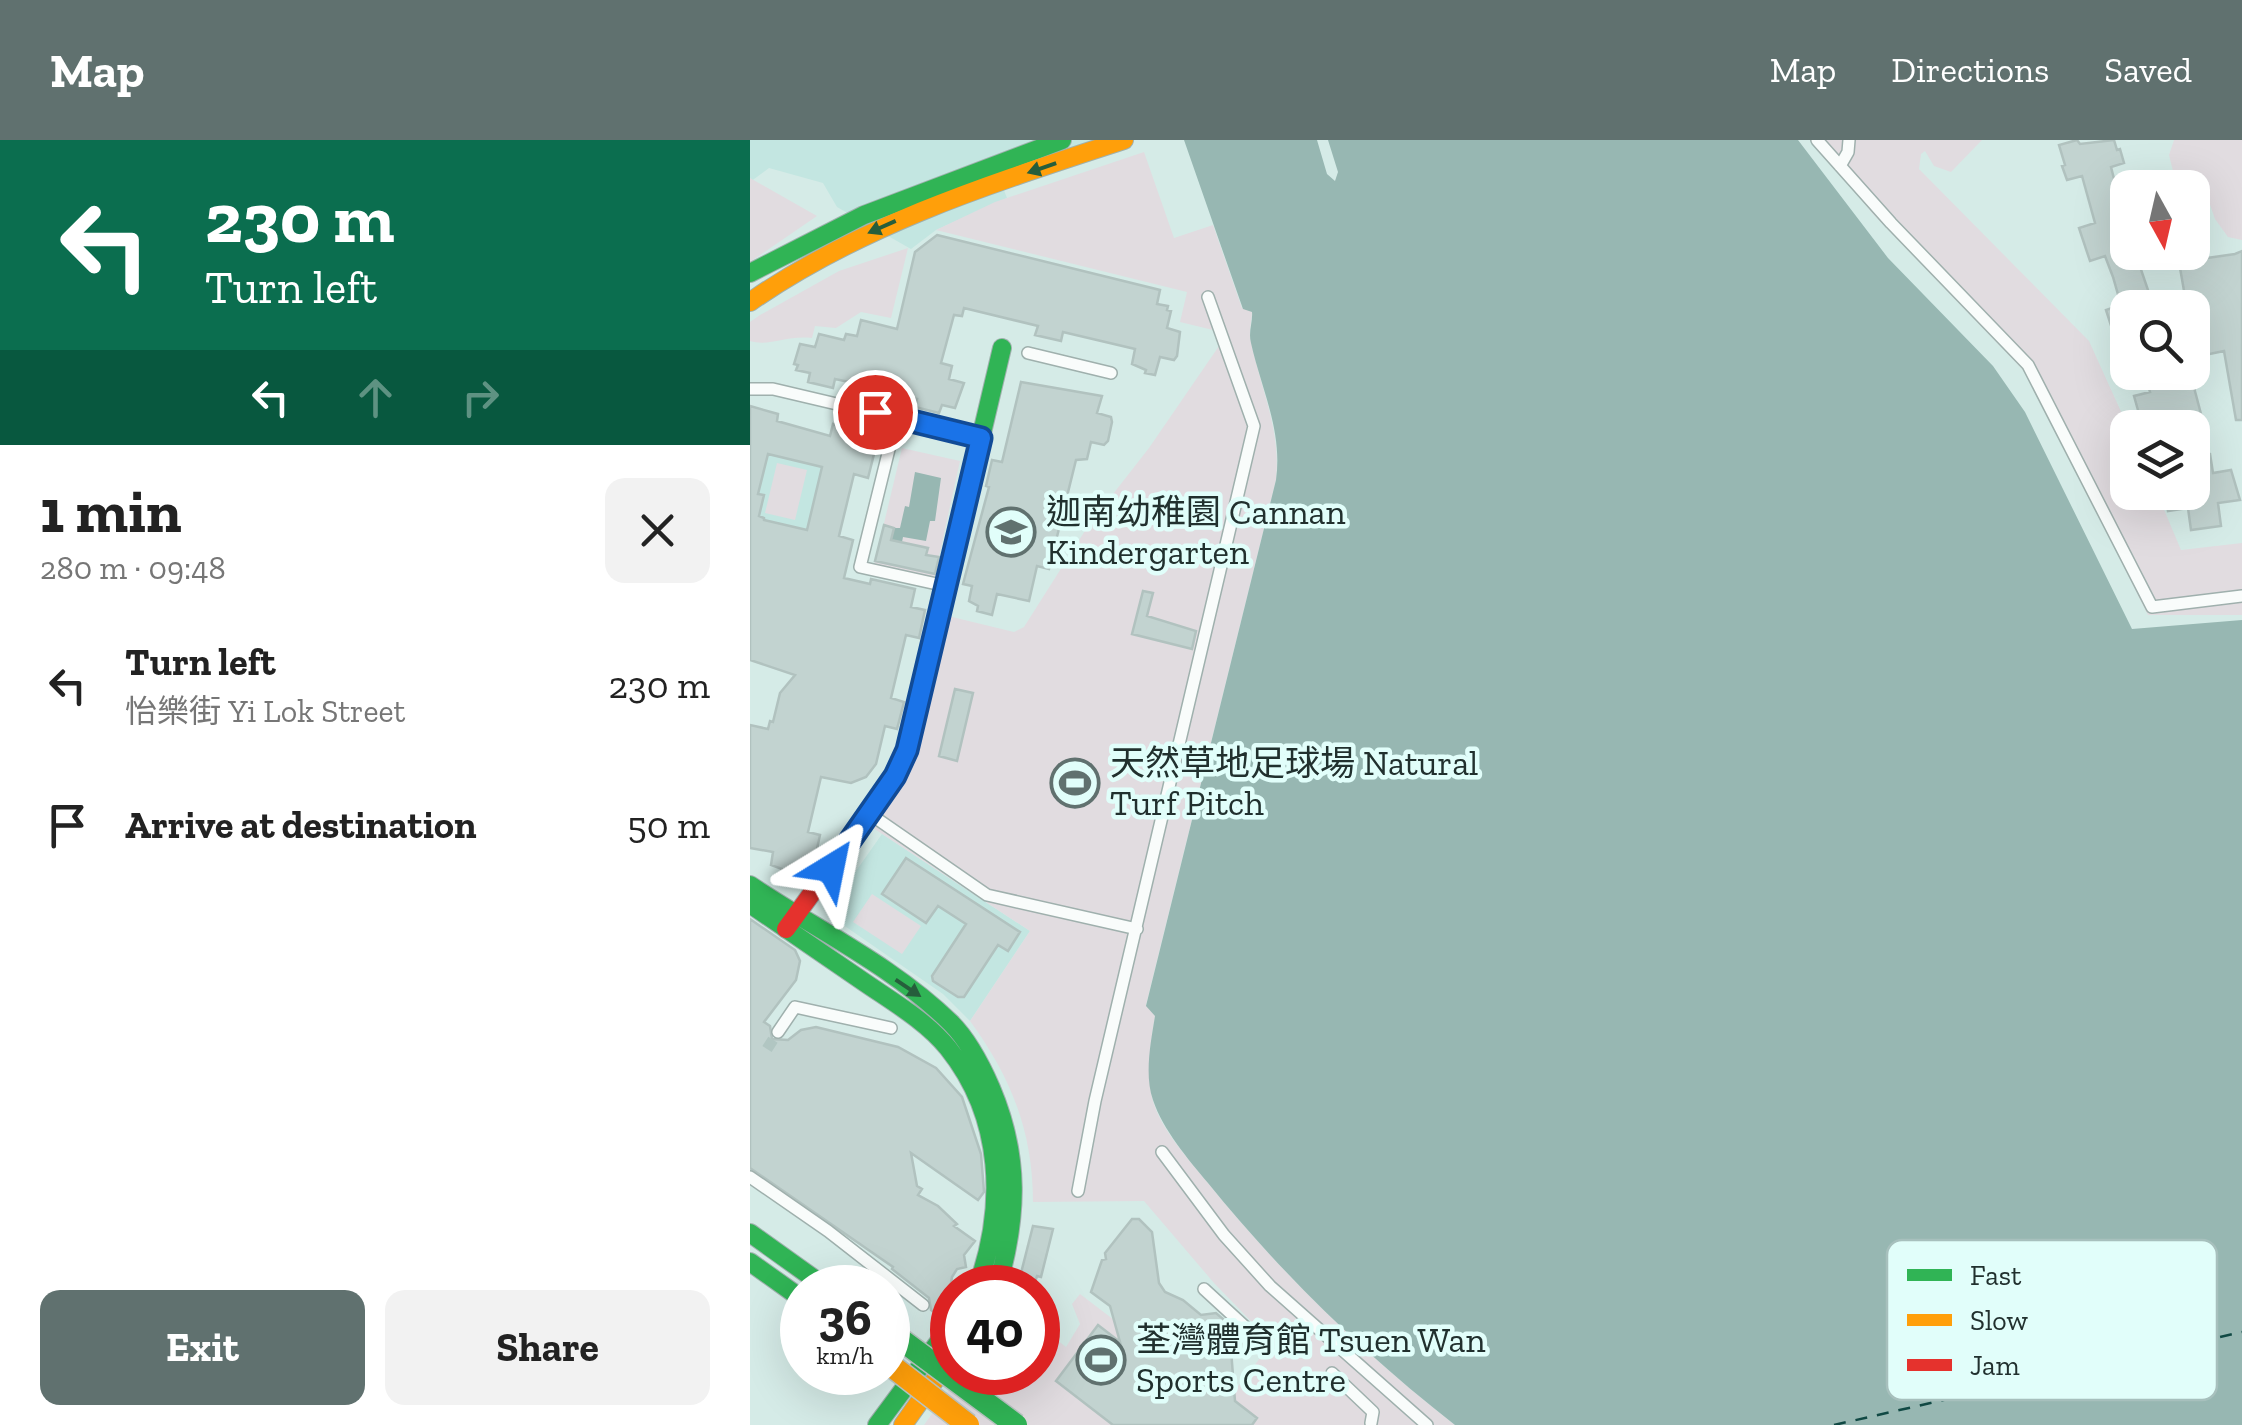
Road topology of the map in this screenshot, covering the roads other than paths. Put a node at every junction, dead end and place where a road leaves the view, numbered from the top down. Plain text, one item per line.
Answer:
1 (1062, 140) edge
2 (1124, 140) edge
3 (1817, 140) edge
4 (1849, 140) edge
5 (1840, 166) junction
6 (800, 256) junction
7 (750, 273) edge
8 (1208, 297) dead end
9 (750, 302) edge
10 (1002, 348) dead end
11 (1028, 354) dead end
12 (1112, 373) dead end
13 (750, 389) edge
14 (894, 429) dead end
15 (981, 438) junction
16 (946, 586) junction
17 (2242, 596) edge
18 (870, 814) junction
19 (750, 885) edge
20 (750, 904) edge
21 (792, 923) junction
22 (1136, 929) junction
23 (891, 1028) dead end
24 (778, 1032) tunnel mouth
25 (1162, 1152) dead end
26 (750, 1177) edge
27 (1078, 1192) dead end
28 (750, 1233) edge
29 (750, 1262) edge
30 (795, 1265) edge
31 (984, 1265) edge
32 (1003, 1265) edge
33 (780, 1283) edge
34 (1204, 1289) dead end
35 (923, 1306) dead end
36 (1254, 1335) dead end
37 (910, 1346) edge
38 (930, 1354) edge
39 (1332, 1373) dead end
40 (910, 1380) edge
41 (930, 1387) edge
42 (1371, 1424) edge
43 (877, 1425) edge
44 (903, 1425) edge
45 (968, 1425) edge
46 (1016, 1425) edge
47 (1428, 1425) edge

1 - 6 main road
2 -> 6 main road
3 - 5 street
4 - 5 street
5 - 17 street
6 - 7 main road
6 - 9 main road
8 - 22 street
10 - 15 main road
11 - 12 street
13 - 15 street
14 - 16 street
15 - 16 main road
16 - 18 main road
18 - 21 main road
18 - 22 street
19 - 21 main road
20 - 21 main road
21 - 31 main road
21 -> 32 main road
22 - 27 street
23 - 24 street
25 - 47 street
26 - 35 street
28 - 30 main road
29 - 33 main road
34 - 36 street
37 - 46 main road, bridge
38 - 43 main road
39 - 42 street
40 - 45 main road, bridge
41 - 44 main road

